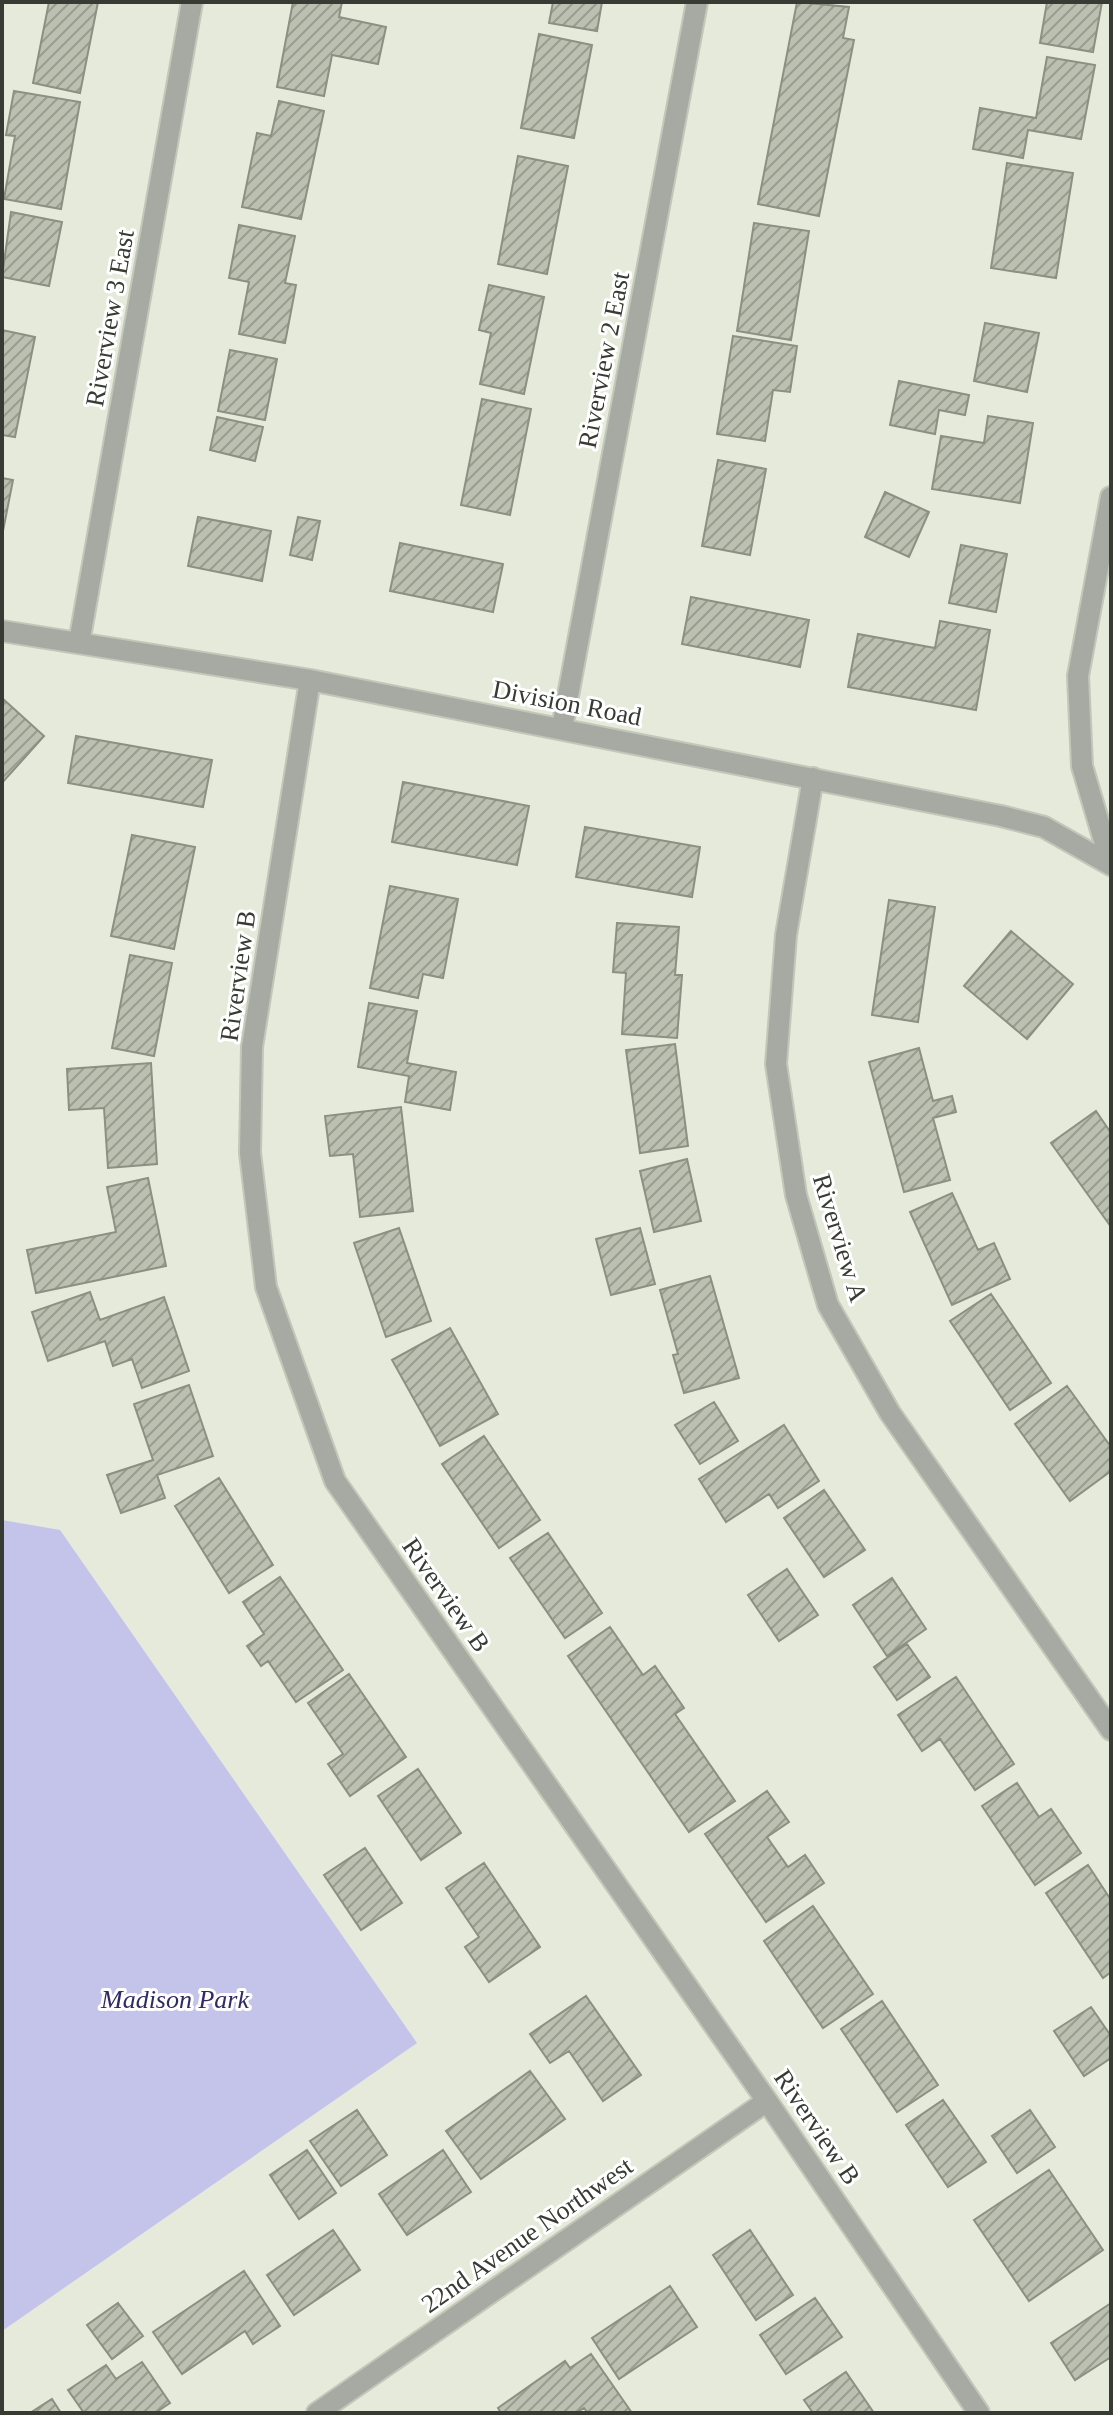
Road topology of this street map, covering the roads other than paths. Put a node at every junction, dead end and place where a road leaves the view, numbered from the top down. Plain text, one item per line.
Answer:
1 (192, 2) edge
2 (697, 2) edge
3 (1111, 497) edge
4 (2, 631) edge
5 (79, 643) junction
6 (310, 680) junction
7 (562, 728) junction
8 (813, 778) junction
9 (1111, 865) edge
10 (1111, 1730) edge
11 (767, 2101) junction
12 (317, 2413) edge
13 (979, 2413) edge

1 - 5 street, Riverview 3 East
2 - 7 street, Riverview 2 East
3 - 9 street
4 - 5 street, Division Road
5 - 6 street, Division Road
6 - 7 street, Division Road
6 - 11 street, Riverview B
7 - 8 street, Division Road
8 - 9 street, Division Road
8 - 10 street, Riverview A
11 - 12 street, 22nd Avenue Northwest
11 - 13 street, Riverview B

